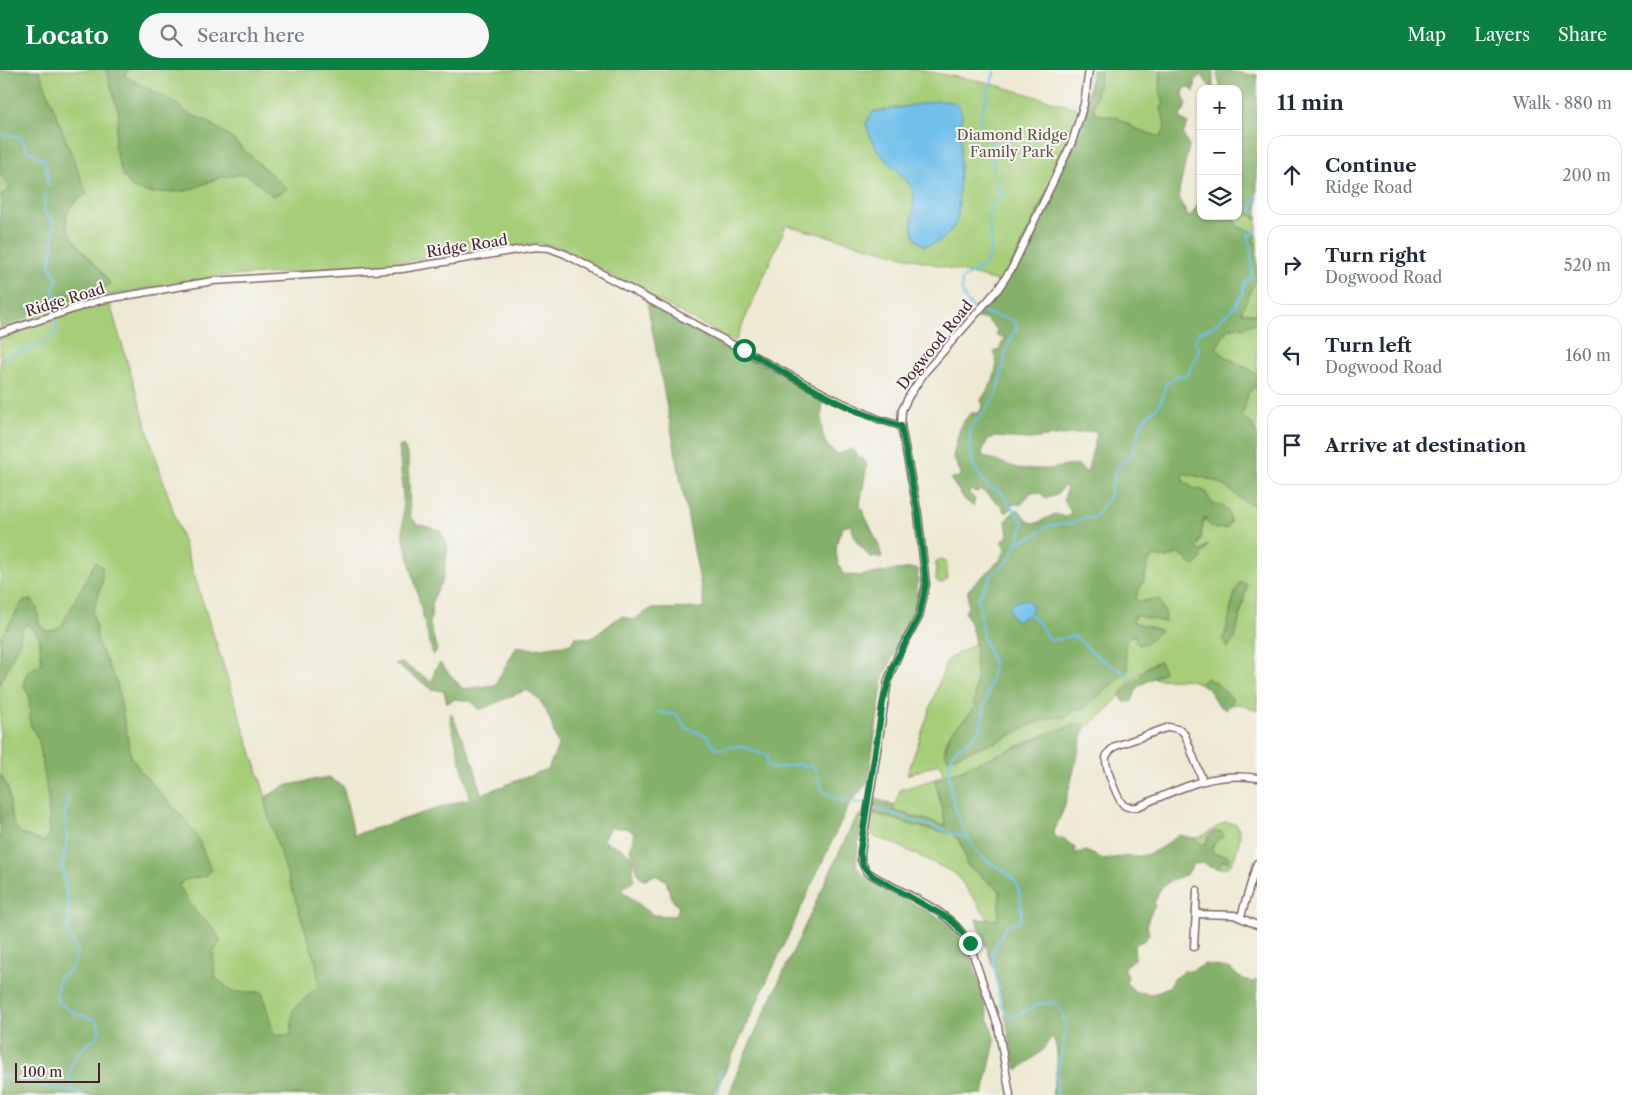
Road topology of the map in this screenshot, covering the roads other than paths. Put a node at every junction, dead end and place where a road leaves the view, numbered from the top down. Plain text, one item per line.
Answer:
1 (1089, 70) edge
2 (0, 333) edge
3 (901, 426) junction
4 (1257, 778) edge
5 (1202, 780) junction
6 (1257, 863) edge
7 (1197, 890) dead end
8 (1196, 914) junction
9 (1241, 916) junction
10 (1257, 925) edge
11 (1194, 947) dead end
12 (1010, 1095) edge

1 - 3 street, Dogwood Road
2 - 3 street, Ridge Road
3 - 12 street, Dogwood Road
4 - 5 street
5 - 5 street
6 - 9 street
7 - 8 street
8 - 9 street
8 - 11 street
9 - 10 street

